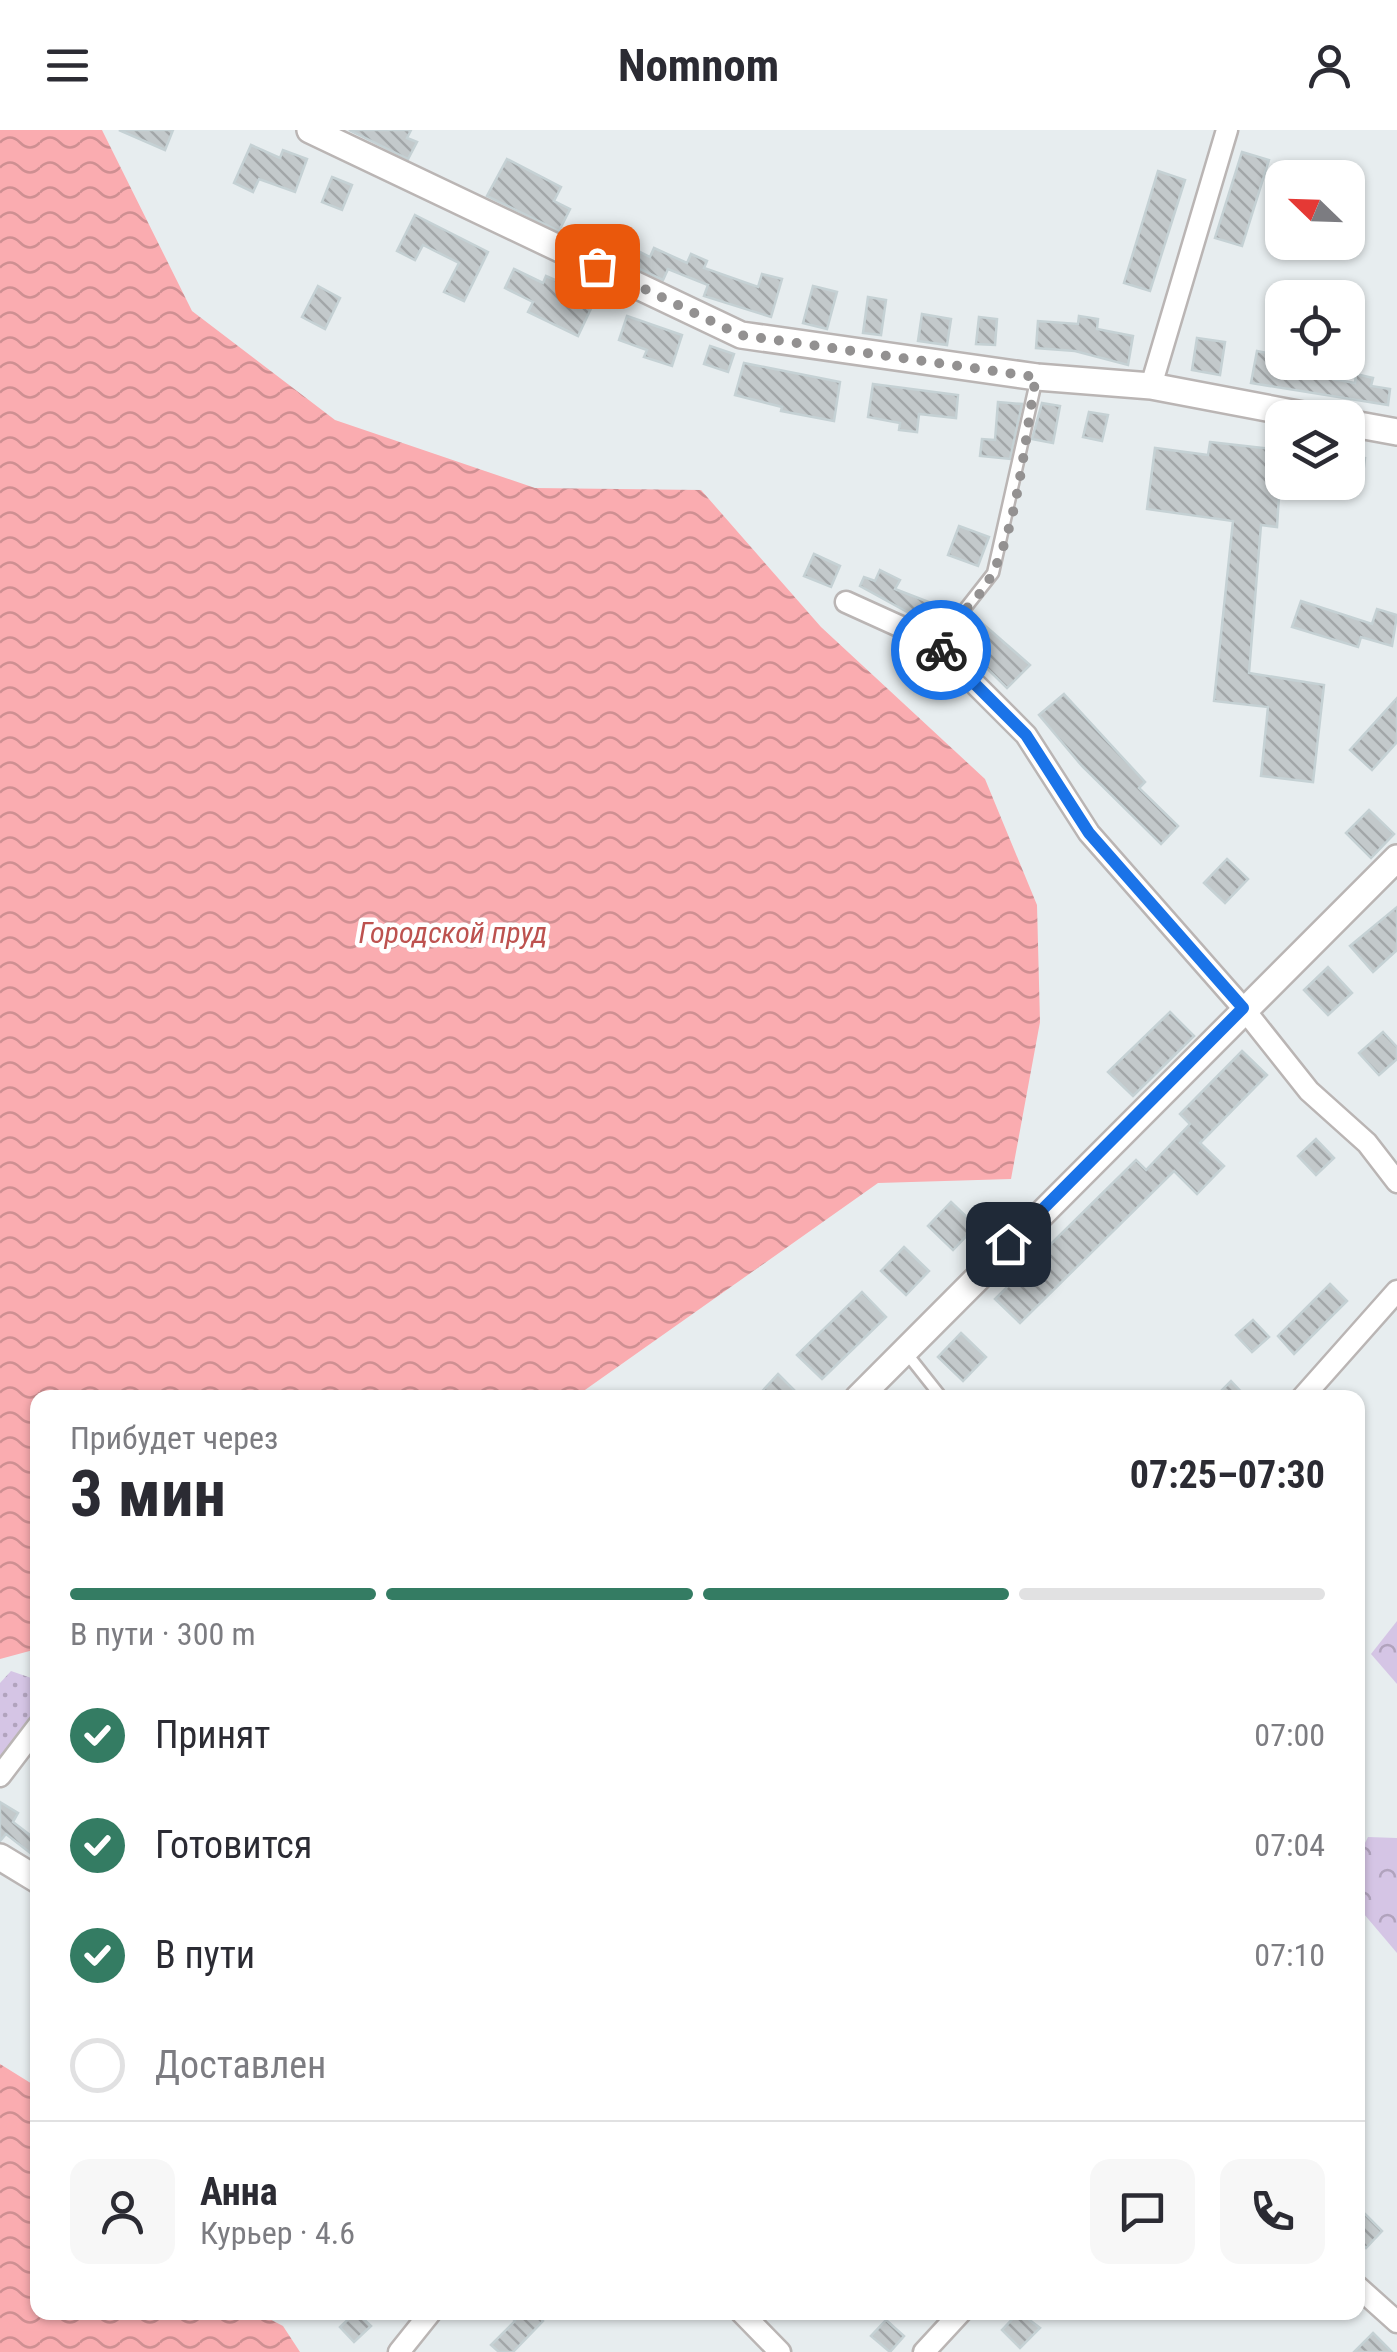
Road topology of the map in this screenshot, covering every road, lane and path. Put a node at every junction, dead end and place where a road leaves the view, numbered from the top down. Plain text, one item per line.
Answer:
1 (310, 130) edge
2 (1226, 130) edge
3 (1036, 377) junction
4 (1151, 386) junction
5 (1265, 408) edge
6 (1365, 426) edge
7 (1397, 432) edge
8 (846, 602) dead end
9 (932, 641) junction
10 (1397, 858) edge
11 (1243, 1008) junction
12 (1397, 1182) edge
13 (1397, 1291) edge
14 (904, 1350) junction
15 (866, 1390) edge
16 (936, 1390) edge
17 (1309, 1390) edge
18 (30, 1737) edge
19 (0, 1776) edge
20 (0, 1857) edge
21 (30, 1875) edge
22 (1365, 2294) edge
23 (424, 2320) edge
24 (748, 2320) edge
25 (954, 2320) edge
26 (1397, 2322) edge
27 (399, 2352) edge
28 (780, 2352) edge
29 (924, 2352) edge

1 - 3 street
2 - 4 street
3 - 4 street
3 - 9 lane
4 - 5 street
6 - 7 street
8 - 9 street
9 - 11 street
10 - 11 street
11 - 12 street
11 - 14 street
13 - 17 street
14 - 15 street
14 - 16 lane
18 - 19 street
20 - 21 street
22 - 26 street
23 - 27 street
24 - 28 street
25 - 29 street

